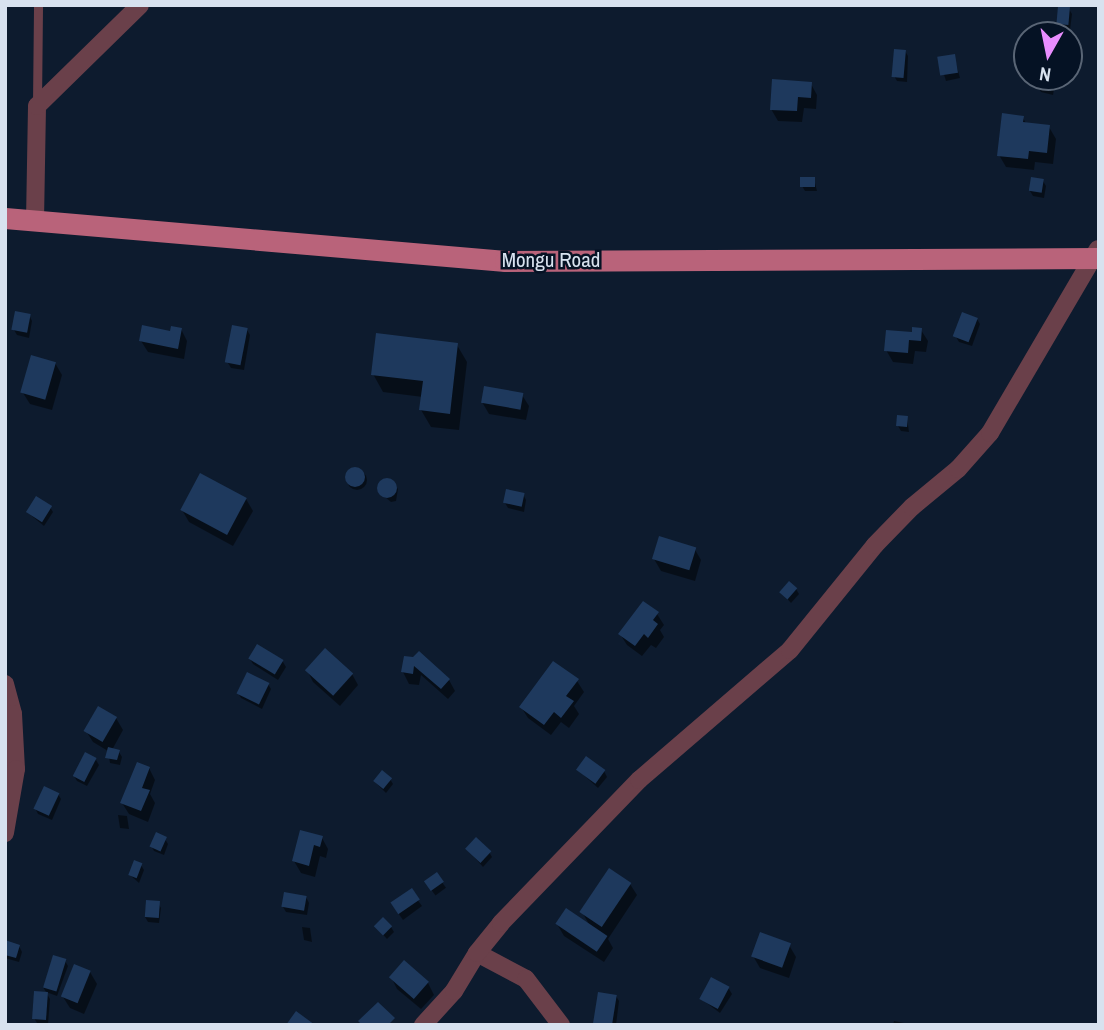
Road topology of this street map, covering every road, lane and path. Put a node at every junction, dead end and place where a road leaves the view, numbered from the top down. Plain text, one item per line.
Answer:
1 (38, 5) edge
2 (140, 5) edge
3 (37, 106) junction
4 (5, 218) edge
5 (35, 221) junction
6 (1097, 255) edge
7 (5, 684) edge
8 (5, 834) edge
9 (477, 953) junction
10 (424, 1025) edge
11 (562, 1025) edge

1 - 3 lane
2 - 3 street
3 - 5 street
4 - 5 main road, Mongu Road
5 - 6 main road, Mongu Road
6 - 9 street
7 - 8 street
9 - 10 street
9 - 11 street

